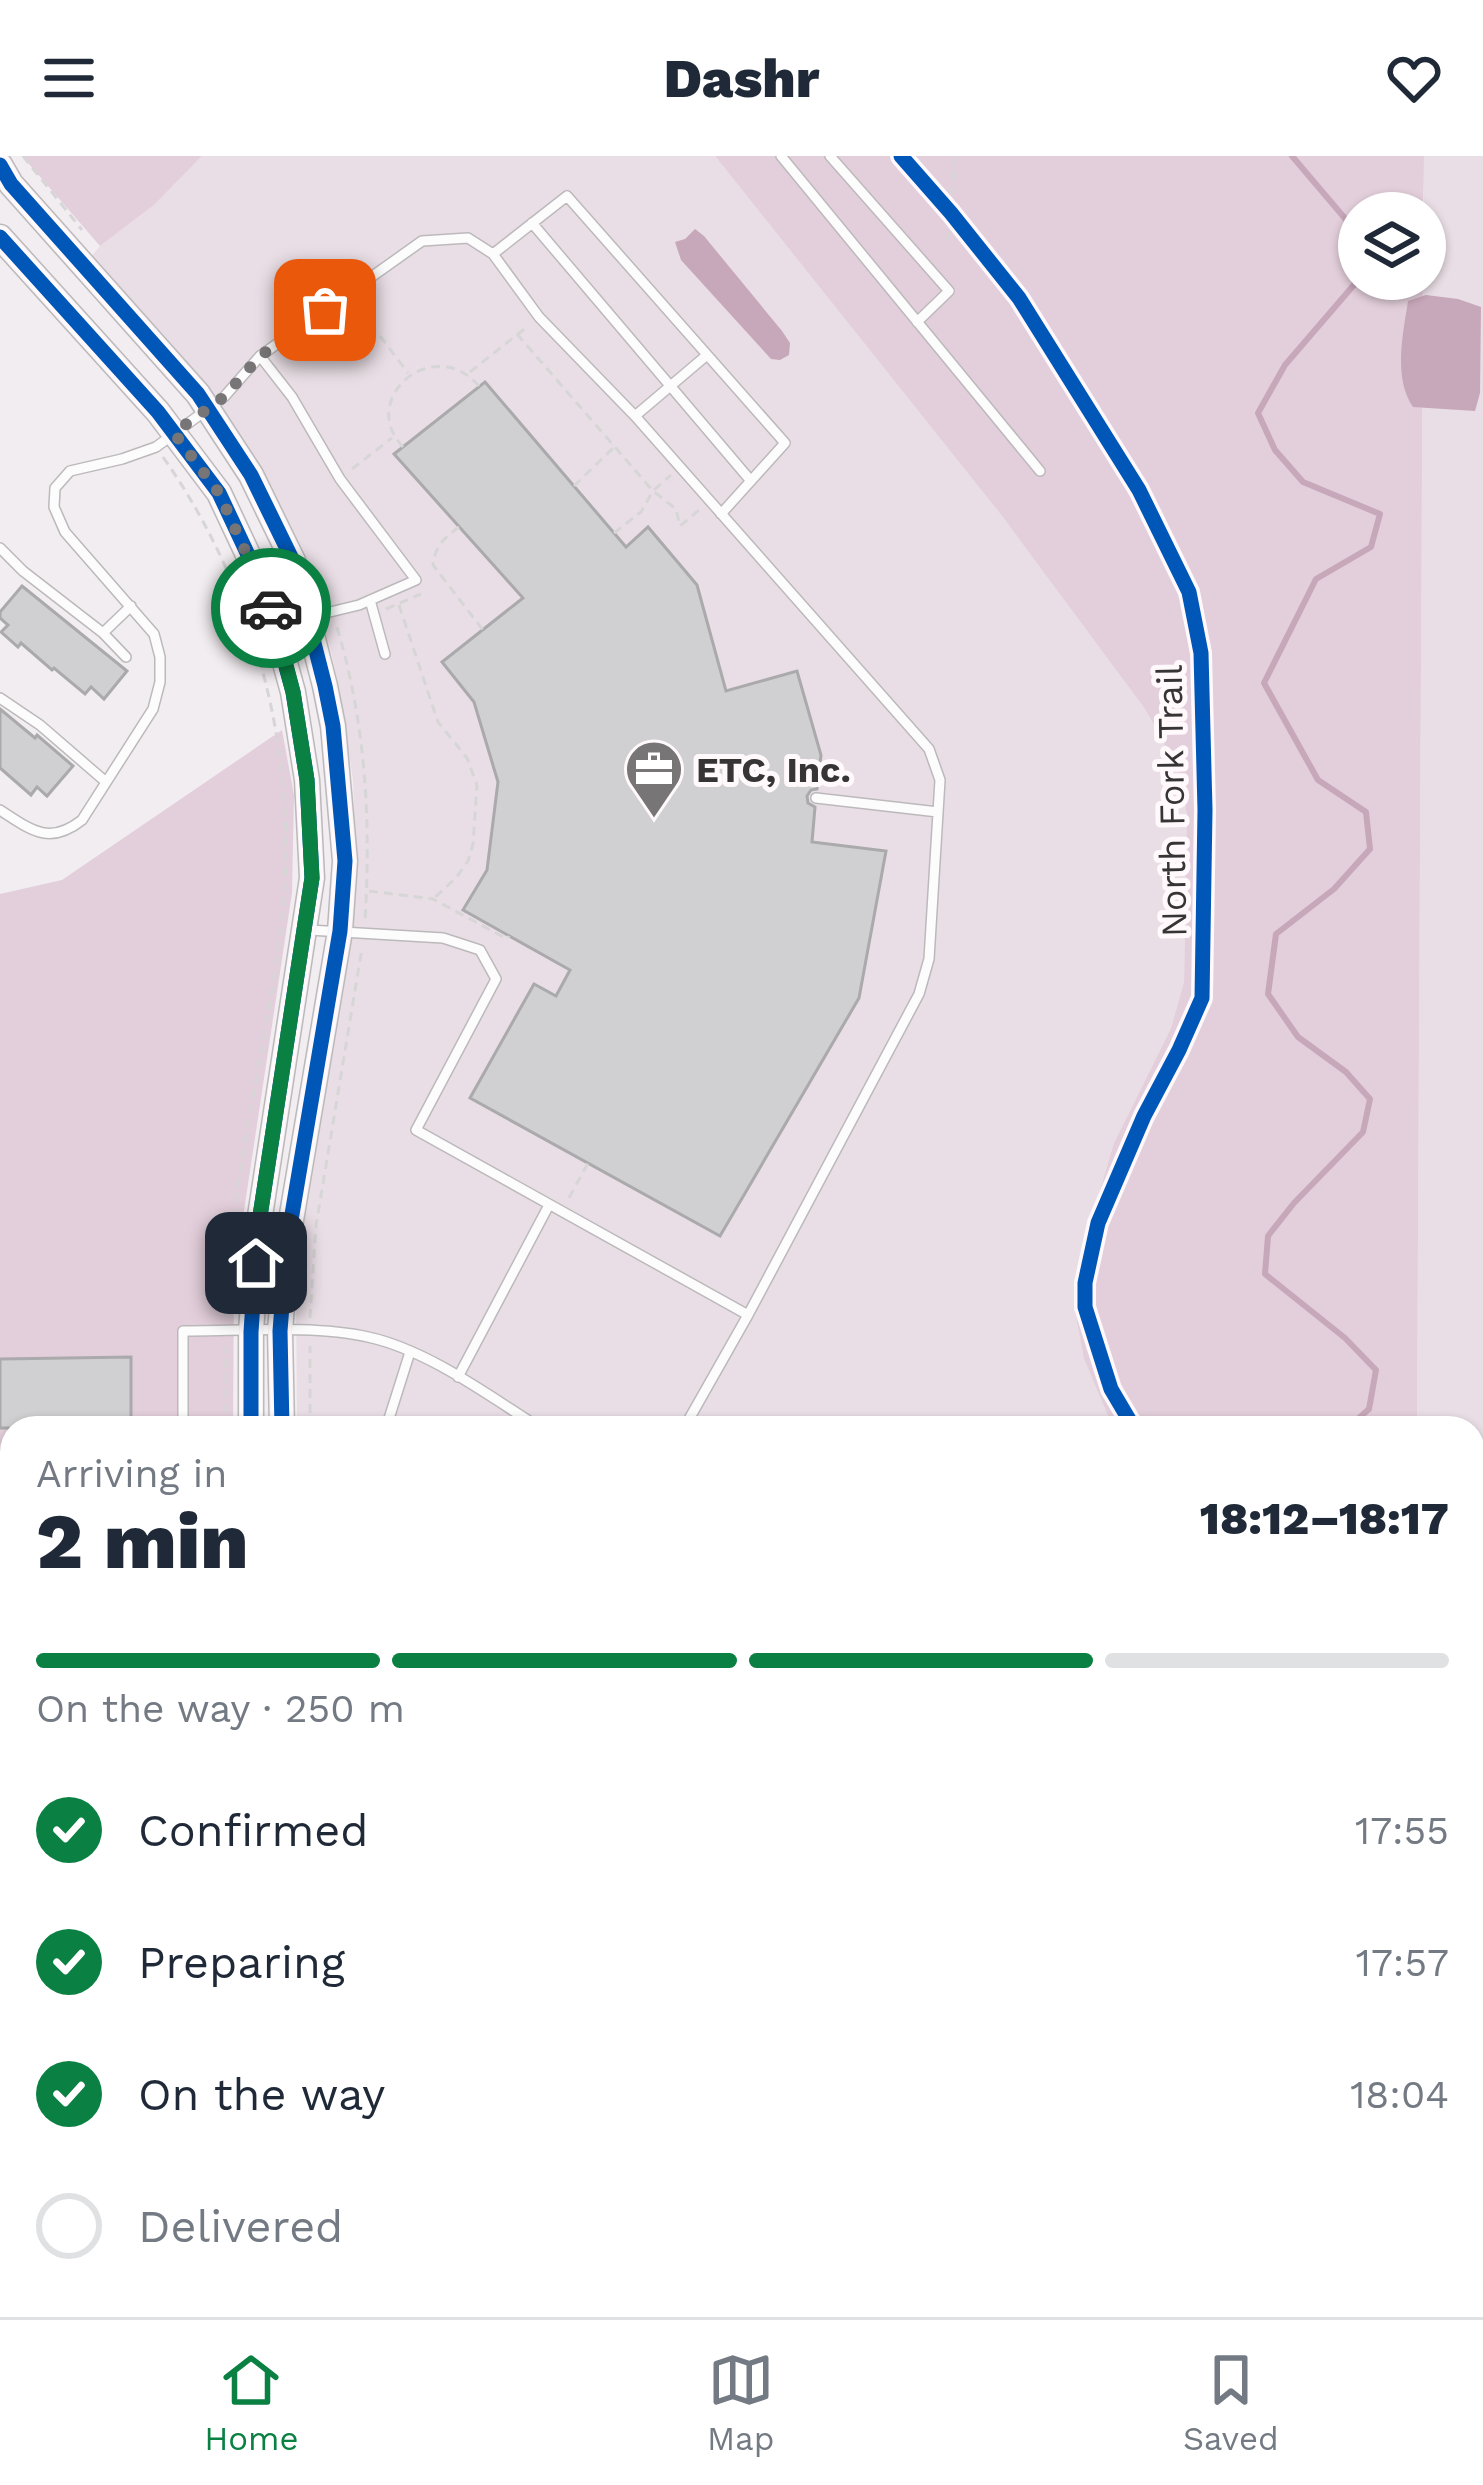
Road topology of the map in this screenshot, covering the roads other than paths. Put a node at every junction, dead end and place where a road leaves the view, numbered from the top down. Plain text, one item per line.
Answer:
1 (781, 156) edge
2 (830, 156) edge
3 (0, 165) edge
4 (532, 223) junction
5 (0, 237) edge
6 (493, 254) junction
7 (917, 322) junction
8 (707, 355) junction
9 (260, 356) junction
10 (671, 386) junction
11 (208, 408) junction
12 (635, 416) junction
13 (165, 440) junction
14 (1040, 471) dead end
15 (751, 481) junction
16 (721, 514) junction
17 (0, 548) edge
18 (370, 600) junction
19 (130, 606) junction
20 (308, 618) junction
21 (276, 625) junction
22 (104, 633) junction
23 (386, 654) dead end
24 (126, 657) dead end
25 (0, 698) edge
26 (106, 782) junction
27 (816, 799) dead end
28 (0, 810) edge
29 (938, 812) junction
30 (304, 930) junction
31 (340, 931) junction
32 (549, 1205) junction
33 (748, 1315) junction
34 (239, 1331) junction
35 (280, 1331) junction
36 (410, 1352) junction
37 (458, 1377) junction
38 (183, 1416) edge
39 (250, 1416) edge
40 (282, 1416) edge
41 (390, 1416) edge
42 (521, 1416) edge
43 (691, 1416) edge

1 - 7 lane
2 - 7 lane
3 - 11 street
4 - 6 lane
4 - 8 lane
4 - 10 lane
5 - 13 street
6 - 9 lane
6 - 12 lane
7 - 14 lane
8 - 10 lane
8 - 15 lane
9 - 11 lane
9 - 18 lane
10 - 12 lane
10 - 15 lane
11 - 13 lane
11 - 20 street
12 - 16 lane
13 - 19 lane
13 - 21 street
15 - 16 lane
16 - 29 lane
17 - 22 lane
18 - 20 lane
18 - 23 lane
19 - 22 lane
19 - 26 lane
20 - 21 lane
20 - 31 street
21 - 30 street
22 - 24 lane
25 - 26 lane
26 - 28 lane
27 - 29 lane
29 - 33 lane
30 - 31 lane
30 - 34 street
31 - 32 lane
31 - 35 street
32 - 33 lane
32 - 37 lane
33 - 43 lane
34 - 35 lane
34 - 38 lane
34 - 39 street
35 - 36 lane
35 - 40 street
36 - 37 lane
36 - 41 lane
37 - 42 lane

